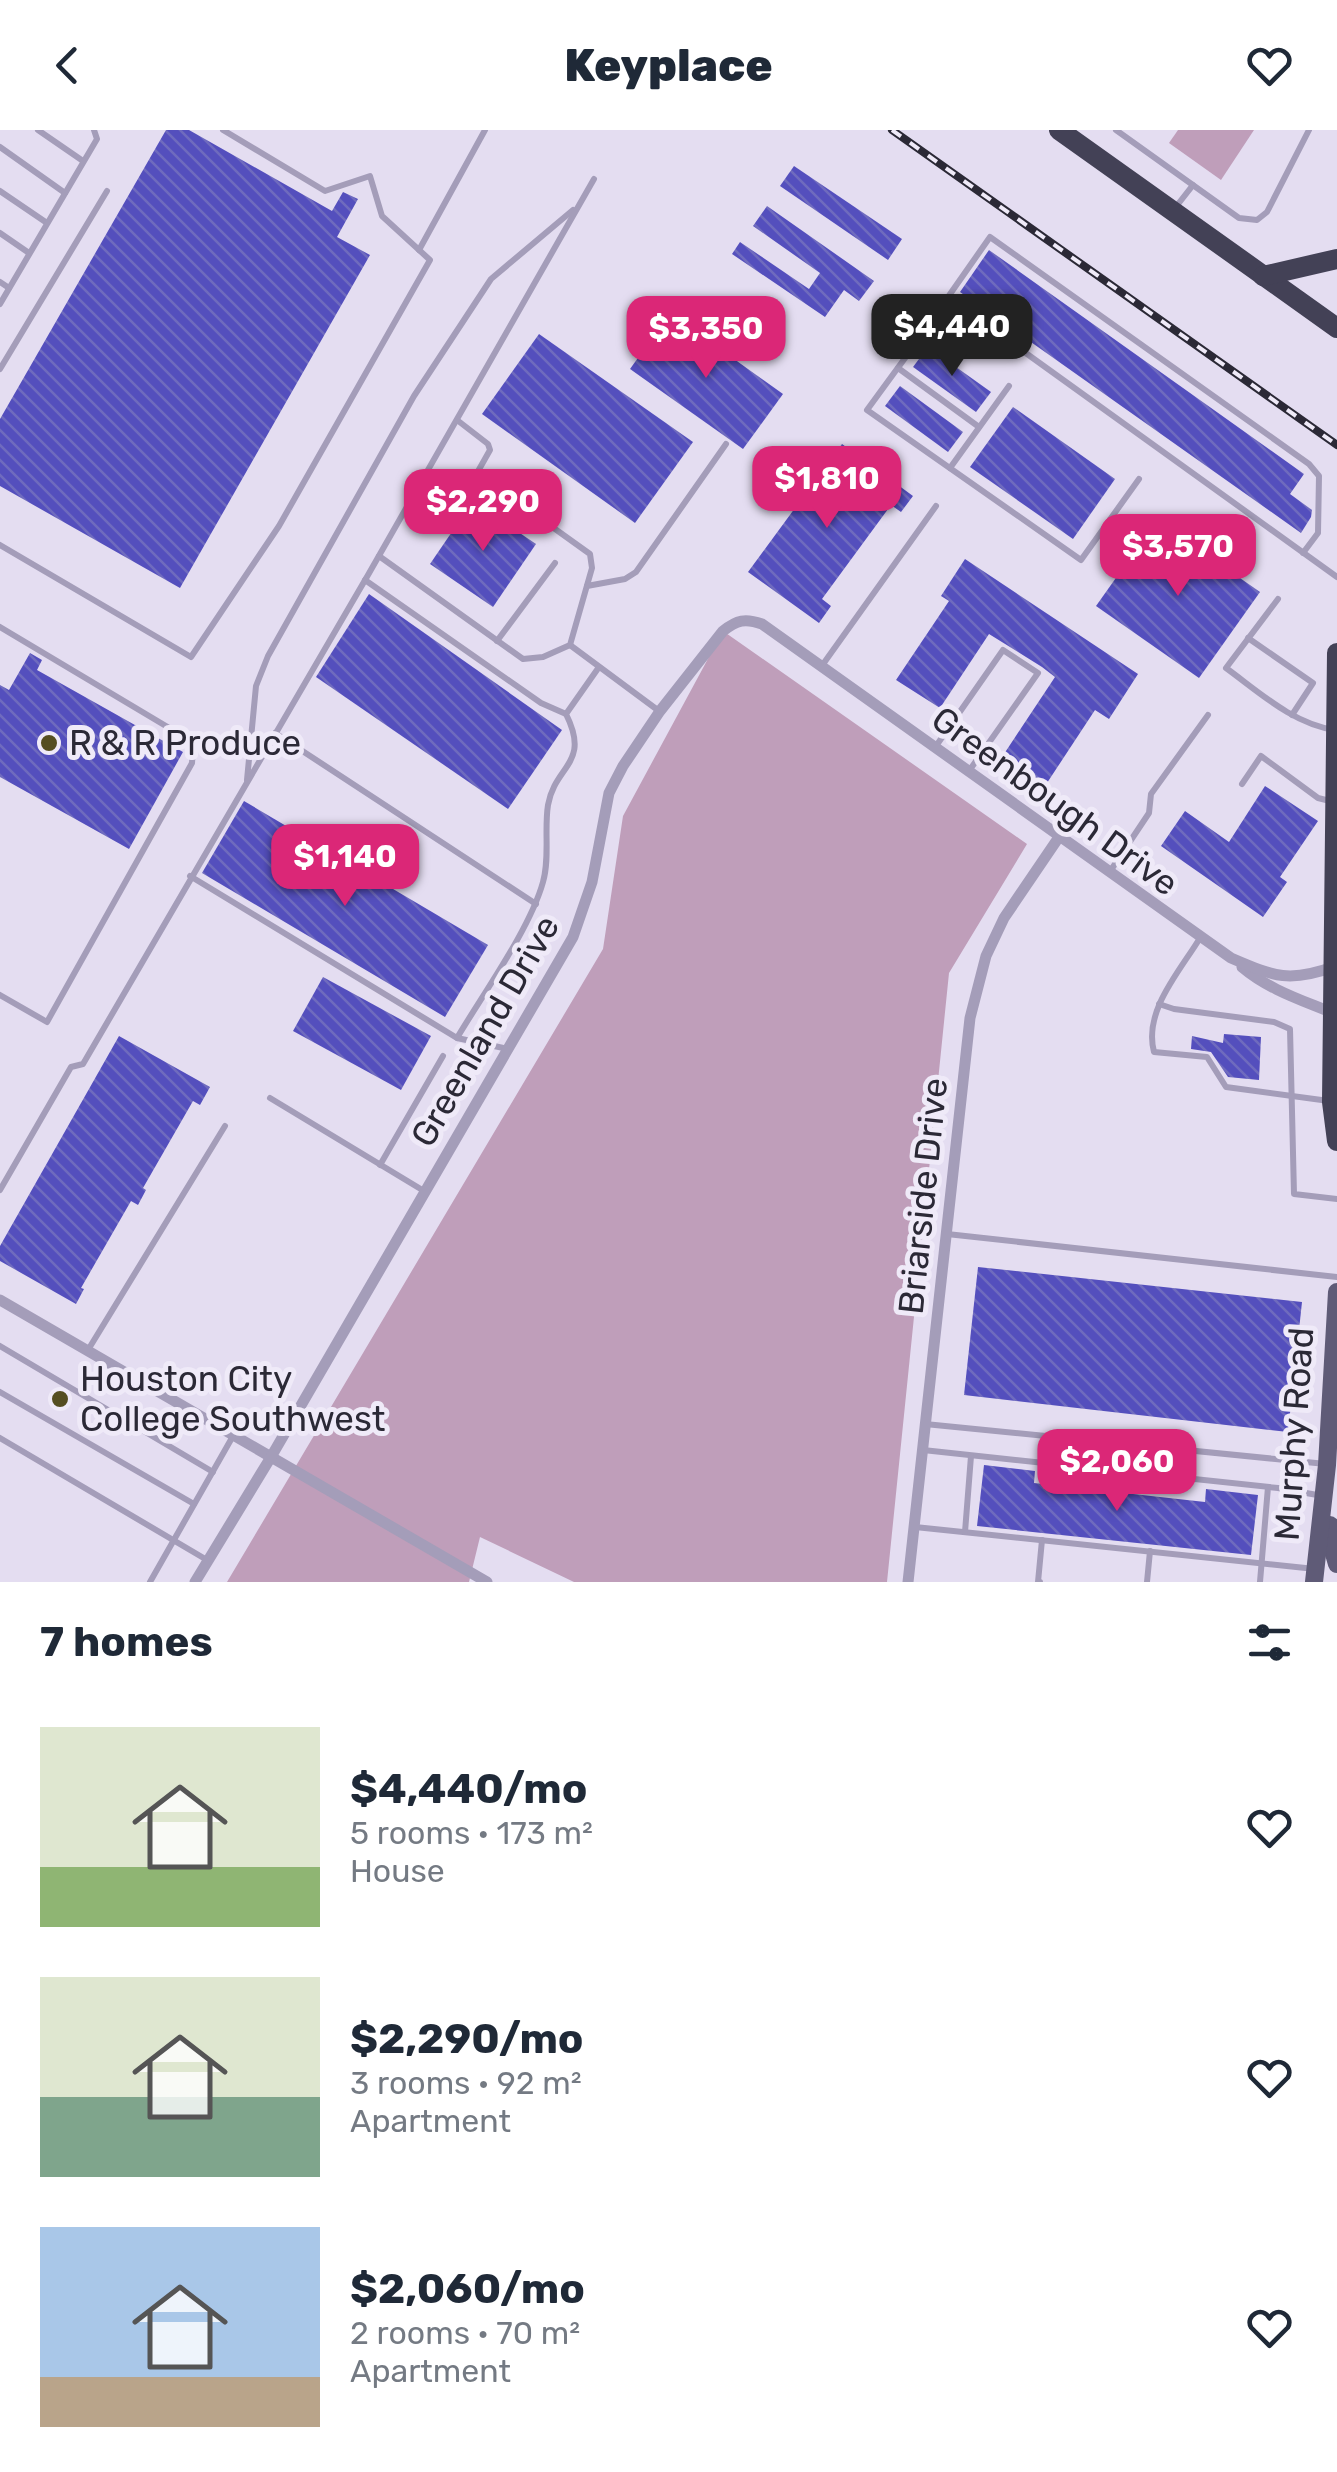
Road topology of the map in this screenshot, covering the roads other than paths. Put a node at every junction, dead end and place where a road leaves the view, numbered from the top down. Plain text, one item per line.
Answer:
1 (38, 130) edge
2 (94, 130) edge
3 (223, 130) edge
4 (485, 130) edge
5 (1116, 130) edge
6 (1309, 130) edge
7 (1064, 131) edge
8 (0, 147) edge
9 (83, 161) junction
10 (594, 180) dead end
11 (1193, 185) junction
12 (0, 191) edge
13 (107, 191) dead end
14 (64, 192) junction
15 (579, 204) junction
16 (1172, 211) junction
17 (47, 223) junction
18 (0, 233) edge
19 (419, 250) junction
20 (29, 254) junction
21 (1337, 259) edge
22 (1263, 276) junction
23 (0, 282) edge
24 (9, 288) junction
25 (0, 304) edge
26 (926, 328) dead end
27 (1337, 328) edge
28 (898, 368) junction
29 (0, 369) edge
30 (1009, 386) dead end
31 (457, 420) junction
32 (979, 427) junction
33 (726, 444) dead end
34 (950, 468) junction
35 (1139, 479) dead end
36 (936, 506) dead end
37 (0, 546) edge
38 (1303, 553) junction
39 (379, 556) junction
40 (555, 563) dead end
41 (1337, 577) edge
42 (365, 580) junction
43 (587, 586) junction
44 (1278, 598) dead end
45 (0, 627) edge
46 (1248, 638) junction
47 (497, 640) junction
48 (570, 645) junction
49 (1337, 653) edge
50 (599, 667) junction
51 (821, 667) junction
52 (848, 686) joint
53 (660, 711) junction
54 (566, 714) junction
55 (1208, 715) dead end
56 (1292, 715) junction
57 (1337, 730) edge
58 (275, 733) junction
59 (934, 748) junction
60 (968, 772) junction
61 (246, 781) junction
62 (1242, 784) dead end
63 (1336, 802) edge
64 (1059, 837) junction
65 (1109, 873) junction
66 (190, 876) junction
67 (536, 904) junction
68 (1200, 938) junction
69 (1231, 958) junction
70 (1336, 966) edge
71 (0, 995) edge
72 (1159, 1004) junction
73 (1334, 1014) junction
74 (457, 1038) junction
75 (508, 1048) junction
76 (443, 1056) dead end
77 (1291, 1096) junction
78 (270, 1098) dead end
79 (1332, 1102) junction
80 (225, 1126) dead end
81 (1337, 1141) edge
82 (380, 1165) junction
83 (0, 1190) edge
84 (425, 1192) junction
85 (1337, 1199) edge
86 (946, 1234) junction
87 (1337, 1277) edge
88 (1337, 1292) edge
89 (0, 1300) edge
90 (0, 1346) edge
91 (88, 1351) junction
92 (0, 1392) edge
93 (925, 1424) junction
94 (233, 1436) junction
95 (0, 1438) edge
96 (922, 1450) junction
97 (971, 1456) junction
98 (271, 1458) junction
99 (1327, 1464) junction
100 (213, 1472) junction
101 (1268, 1487) junction
102 (1324, 1496) junction
103 (194, 1504) junction
104 (914, 1526) junction
105 (964, 1532) junction
106 (174, 1540) junction
107 (1042, 1540) junction
108 (1150, 1551) junction
109 (208, 1560) junction
110 (1262, 1562) junction
111 (1337, 1564) edge
112 (1318, 1578) edge
113 (150, 1582) edge
114 (195, 1582) edge
115 (487, 1582) edge
116 (908, 1582) edge
117 (1040, 1582) edge
118 (1148, 1582) edge
119 (1260, 1582) edge

1 - 9 lane
2 - 9 lane
3 - 19 lane
4 - 19 lane
5 - 11 lane
6 - 11 lane
7 - 16 highway
8 - 14 lane
9 - 14 lane
10 - 15 lane
11 - 16 lane
12 - 17 lane
13 - 29 lane
14 - 17 lane
15 - 31 lane
15 - 61 lane
16 - 22 highway
17 - 20 lane
18 - 20 lane
19 - 37 lane
20 - 24 lane
21 - 22 highway
22 - 27 highway
23 - 24 lane
24 - 25 lane
26 - 28 lane
28 - 32 lane
28 - 34 lane
30 - 32 lane
31 - 39 lane
31 - 43 lane
32 - 34 lane
33 - 43 lane
34 - 35 lane
36 - 51 lane
38 - 38 lane
38 - 41 lane
39 - 42 lane
39 - 47 lane
40 - 47 lane
42 - 54 lane
42 - 58 lane
43 - 48 lane
44 - 46 lane
45 - 71 lane
46 - 56 lane
46 - 56 lane
47 - 48 lane
48 - 50 lane
49 - 57 highway
50 - 53 lane
50 - 54 lane
51 - 52 street, Greenland Drive
51 - 53 street, Greenland Drive
52 - 59 street, Greenbough Drive
53 - 75 street, Greenland Drive
54 - 67 lane
55 - 65 lane
56 - 57 lane
57 - 63 highway
58 - 61 lane
58 - 67 lane
59 - 60 street, Greenbough Drive
59 - 60 lane
60 - 64 street, Greenbough Drive
61 - 66 lane
62 - 63 lane
63 - 70 highway
64 - 65 street, Greenbough Drive
64 - 86 street, Briarside Drive
65 - 68 street, Greenbough Drive
66 - 74 lane
66 - 83 lane
67 - 74 lane
68 - 69 street, Greenbough Drive
68 - 72 lane
69 - 70 street, Greenbough Drive
69 - 73 street, Greenbough Drive
70 - 73 highway
72 - 77 lane
72 - 77 lane
73 - 79 highway
74 - 75 lane
75 - 84 street, Greenland Drive
76 - 82 lane
77 - 79 lane
77 - 85 lane
78 - 82 lane
79 - 81 highway
80 - 91 lane
82 - 84 lane
84 - 98 street, Greenland Drive
86 - 87 lane
86 - 93 street, Briarside Drive
88 - 99 main road, Murphy Road
89 - 91 street
90 - 100 lane
91 - 94 street
92 - 103 lane
93 - 96 street, Briarside Drive
93 - 99 lane
94 - 98 street
94 - 100 lane
95 - 106 lane
96 - 97 lane
96 - 104 street, Briarside Drive
97 - 101 lane
97 - 105 lane
98 - 109 street, Greenland Drive
98 - 115 street
99 - 102 main road, Murphy Road
99 - 111 main road
100 - 103 lane
101 - 102 lane
101 - 110 lane
102 - 112 main road, Murphy Road
103 - 106 lane
104 - 105 lane
104 - 116 street, Briarside Drive
105 - 107 lane
106 - 109 lane
106 - 113 lane
107 - 108 lane
107 - 117 lane
108 - 110 lane
108 - 118 lane
109 - 114 street, Greenland Drive
110 - 112 lane
110 - 119 lane

